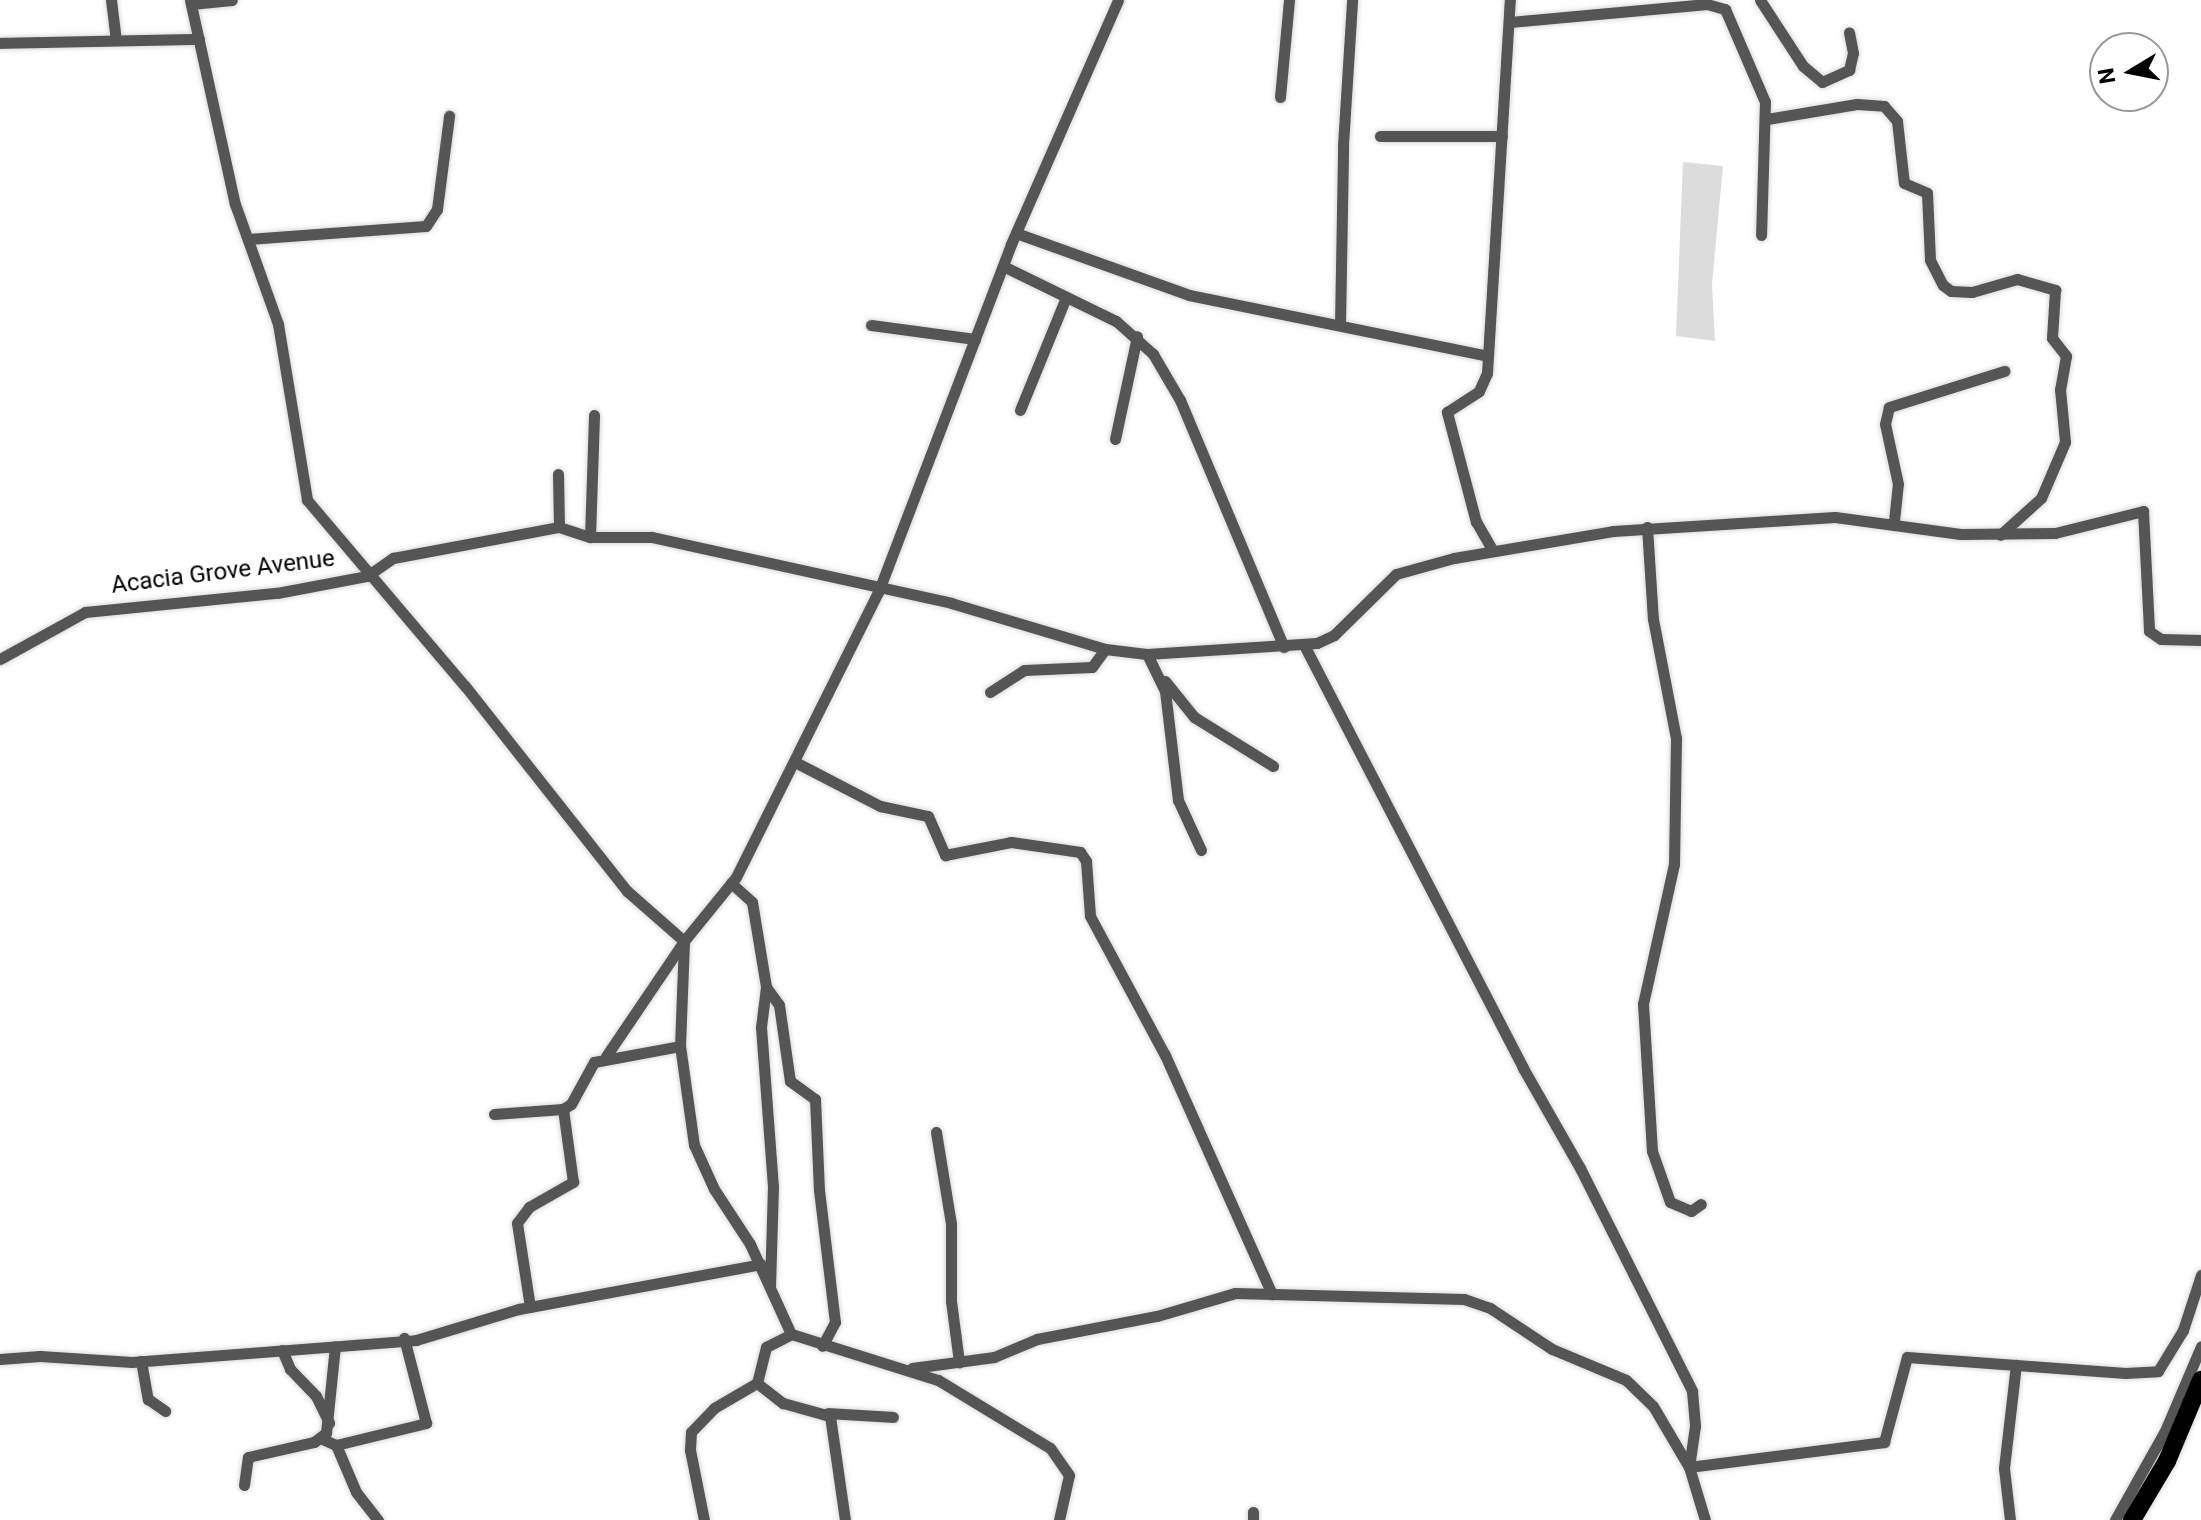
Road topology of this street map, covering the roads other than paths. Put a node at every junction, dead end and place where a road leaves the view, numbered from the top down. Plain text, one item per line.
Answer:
1 (111, 0) edge
2 (232, 0) edge
3 (1118, 0) edge
4 (1289, 0) edge
5 (1352, 0) edge
6 (1510, 0) edge
7 (1760, 0) edge
8 (190, 2) edge
9 (1510, 22) junction
10 (1849, 32) dead end
11 (116, 38) junction
12 (199, 39) junction
13 (0, 43) edge
14 (1280, 97) dead end
15 (449, 116) dead end
16 (1767, 119) junction
17 (1380, 136) dead end
18 (1502, 136) junction
19 (1016, 233) junction
20 (1761, 235) dead end
21 (248, 239) junction
22 (1003, 266) junction
23 (1066, 297) junction
24 (871, 325) dead end
25 (1340, 325) junction
26 (1137, 336) junction
27 (975, 339) junction
28 (1488, 356) junction
29 (2004, 371) dead end
30 (1020, 410) dead end
31 (594, 415) dead end
32 (1115, 439) dead end
33 (558, 474) dead end
34 (1894, 521) junction
35 (559, 527) junction
36 (1647, 527) junction
37 (2000, 535) junction
38 (590, 537) junction
39 (1493, 551) junction
40 (367, 576) junction
41 (879, 590) junction
42 (2201, 640) edge
43 (1304, 645) junction
44 (1284, 647) junction
45 (1105, 649) junction
46 (1147, 654) junction
47 (0, 659) edge
48 (1162, 677) junction
49 (990, 692) dead end
50 (795, 762) junction
51 (1273, 766) dead end
52 (1201, 850) dead end
53 (731, 883) junction
54 (684, 941) junction
55 (766, 987) junction
56 (680, 1046) junction
57 (606, 1056) junction
58 (563, 1109) junction
59 (494, 1114) dead end
60 (936, 1132) dead end
61 (1701, 1204) dead end
62 (761, 1264) junction
63 (2201, 1275) edge
64 (769, 1286) junction
65 (1272, 1294) junction
66 (530, 1307) junction
67 (791, 1334) junction
68 (404, 1338) junction
69 (335, 1346) junction
70 (822, 1346) junction
71 (2201, 1346) edge
72 (282, 1350) junction
73 (0, 1359) edge
74 (141, 1361) junction
75 (959, 1362) junction
76 (2016, 1365) junction
77 (908, 1369) junction
78 (2201, 1380) edge
79 (757, 1383) junction
80 (165, 1411) dead end
81 (828, 1413) junction
82 (893, 1417) dead end
83 (329, 1424) junction
84 (322, 1439) junction
85 (336, 1445) junction
86 (1689, 1467) junction
87 (244, 1485) dead end
88 (702, 1519) edge
89 (378, 1520) edge
90 (845, 1520) edge
91 (1059, 1520) edge
92 (1705, 1520) edge
93 (2010, 1520) edge
94 (2115, 1520) edge
95 (2132, 1520) edge

1 - 11 street
2 - 8 street
3 - 19 street
4 - 14 street
5 - 25 street
6 - 9 street
7 - 10 street
8 - 12 street
9 - 16 street
9 - 18 street
11 - 12 street
11 - 13 street
12 - 21 street
15 - 21 street
16 - 20 street
16 - 37 street
17 - 18 street
18 - 28 street
19 - 22 street
19 - 25 street
21 - 40 street
22 - 23 street
22 - 27 street
23 - 26 street
23 - 30 street
24 - 27 street
25 - 28 street
26 - 32 street
26 - 44 street
27 - 41 street
28 - 39 street
29 - 34 street
31 - 38 street
33 - 35 street
34 - 36 street, Acacia Grove Avenue
34 - 37 street, Acacia Grove Avenue
35 - 38 street, Acacia Grove Avenue
35 - 40 street, Acacia Grove Avenue
36 - 39 street, Acacia Grove Avenue
36 - 61 street
37 - 42 street, Acacia Grove Avenue
38 - 41 street, Acacia Grove Avenue
39 - 43 street, Acacia Grove Avenue
40 - 47 street, Acacia Grove Avenue
40 - 54 street
41 - 45 street, Acacia Grove Avenue
41 - 50 street
43 - 44 street, Acacia Grove Avenue
43 - 86 street
44 - 46 street, Acacia Grove Avenue
45 - 46 street, Acacia Grove Avenue
45 - 49 street
46 - 48 street
48 - 51 street
48 - 52 street
50 - 53 street
50 - 65 street
53 - 54 street
53 - 55 street
54 - 56 street
54 - 57 street
55 - 64 street
55 - 70 street
56 - 57 street
56 - 62 street
57 - 58 street
58 - 59 street
58 - 66 street
60 - 75 street
62 - 64 street
62 - 66 street
63 - 76 street
64 - 67 street
65 - 75 street
65 - 86 street
66 - 68 street
67 - 70 street
67 - 79 street
68 - 69 street
68 - 85 street
69 - 72 street
69 - 83 street
70 - 77 street
71 - 94 street
72 - 74 street
72 - 83 street
73 - 74 street
74 - 80 street
75 - 77 street
76 - 86 street
76 - 93 street
77 - 91 street
78 - 95 main road
79 - 81 street
79 - 88 street
81 - 82 street
81 - 90 street
83 - 84 street
84 - 85 street
84 - 87 street
85 - 89 street
86 - 92 street

